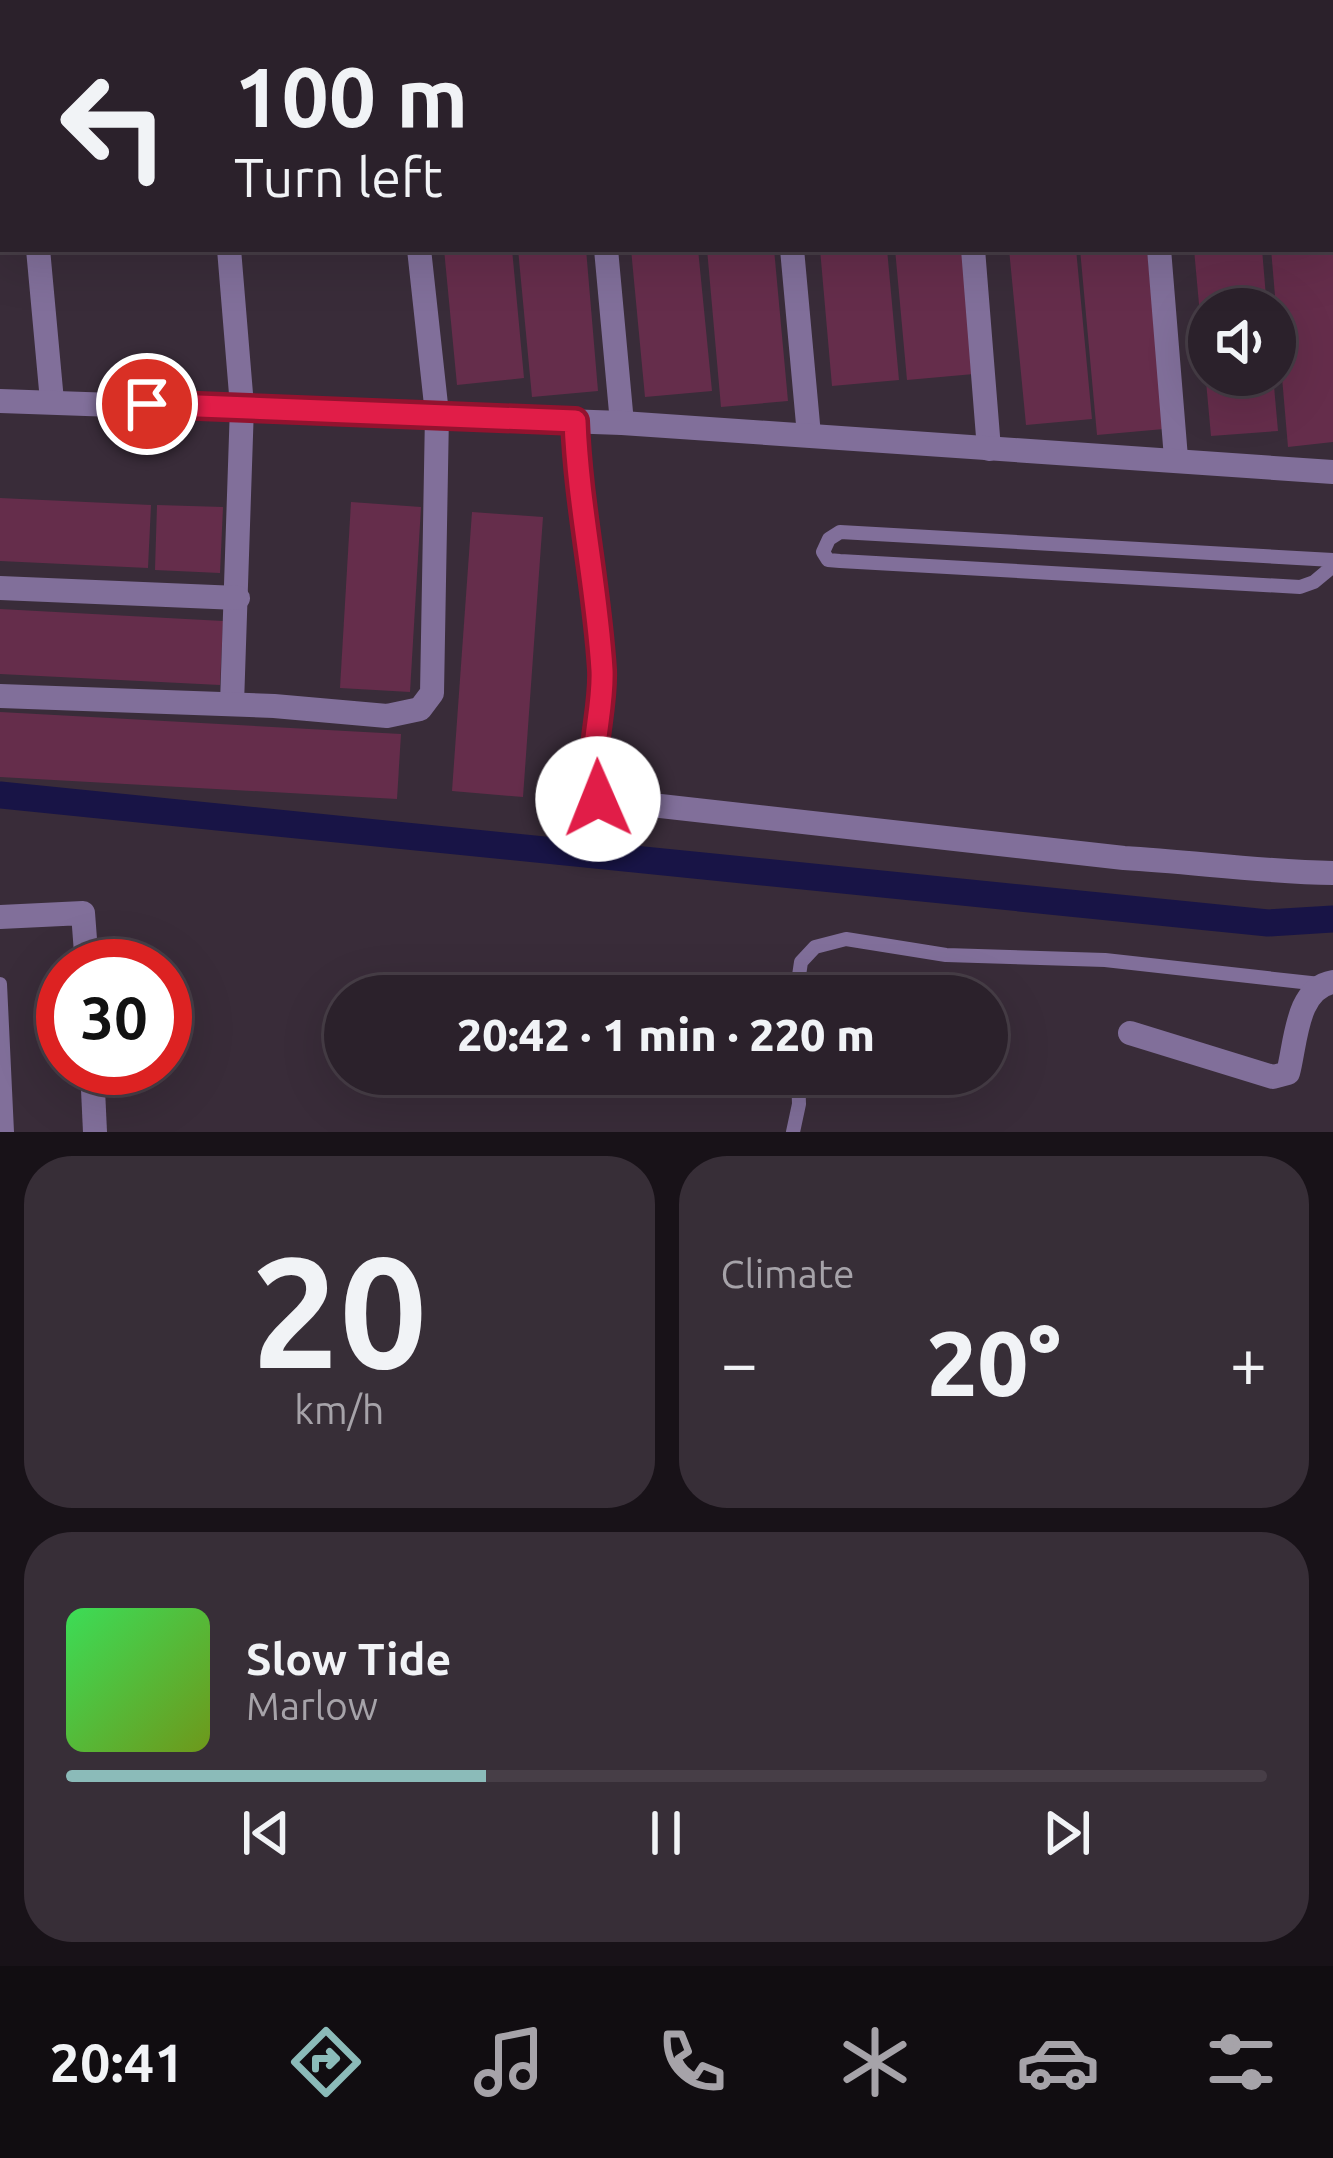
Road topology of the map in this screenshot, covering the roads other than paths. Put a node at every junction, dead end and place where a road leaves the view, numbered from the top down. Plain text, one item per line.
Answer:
1 (38, 252) edge
2 (229, 252) edge
3 (419, 252) edge
4 (606, 252) edge
5 (792, 252) edge
6 (973, 252) edge
7 (1159, 252) edge
8 (0, 400) edge
9 (52, 401) junction
10 (242, 406) junction
11 (437, 414) junction
12 (575, 421) junction
13 (622, 423) junction
14 (808, 434) junction
15 (989, 448) junction
16 (1176, 458) junction
17 (1333, 472) edge
18 (1333, 563) edge
19 (0, 588) edge
20 (238, 598) junction
21 (0, 696) edge
22 (232, 704) junction
23 (1333, 873) edge
24 (0, 917) edge
25 (85, 939) edge
26 (799, 975) edge
27 (1326, 983) edge
28 (0, 984) edge
29 (1130, 1034) dead end
30 (93, 1095) edge
31 (799, 1095) edge
32 (8, 1132) edge
33 (95, 1132) edge
34 (793, 1132) edge

1 - 9 street
2 - 10 street
3 - 11 street
4 - 13 street
5 - 14 street
6 - 15 street
7 - 16 street
8 - 9 street
9 - 10 street
10 - 11 street
10 - 20 street
11 - 12 street
11 - 22 street
12 - 13 street
12 - 23 street
13 - 14 street
14 - 15 street
15 - 16 street
16 - 17 street
18 - 18 lane
19 - 20 street
20 - 22 street
21 - 22 street
24 - 25 street
26 - 27 lane
27 - 29 street
28 - 32 lane
30 - 33 street
31 - 34 lane

